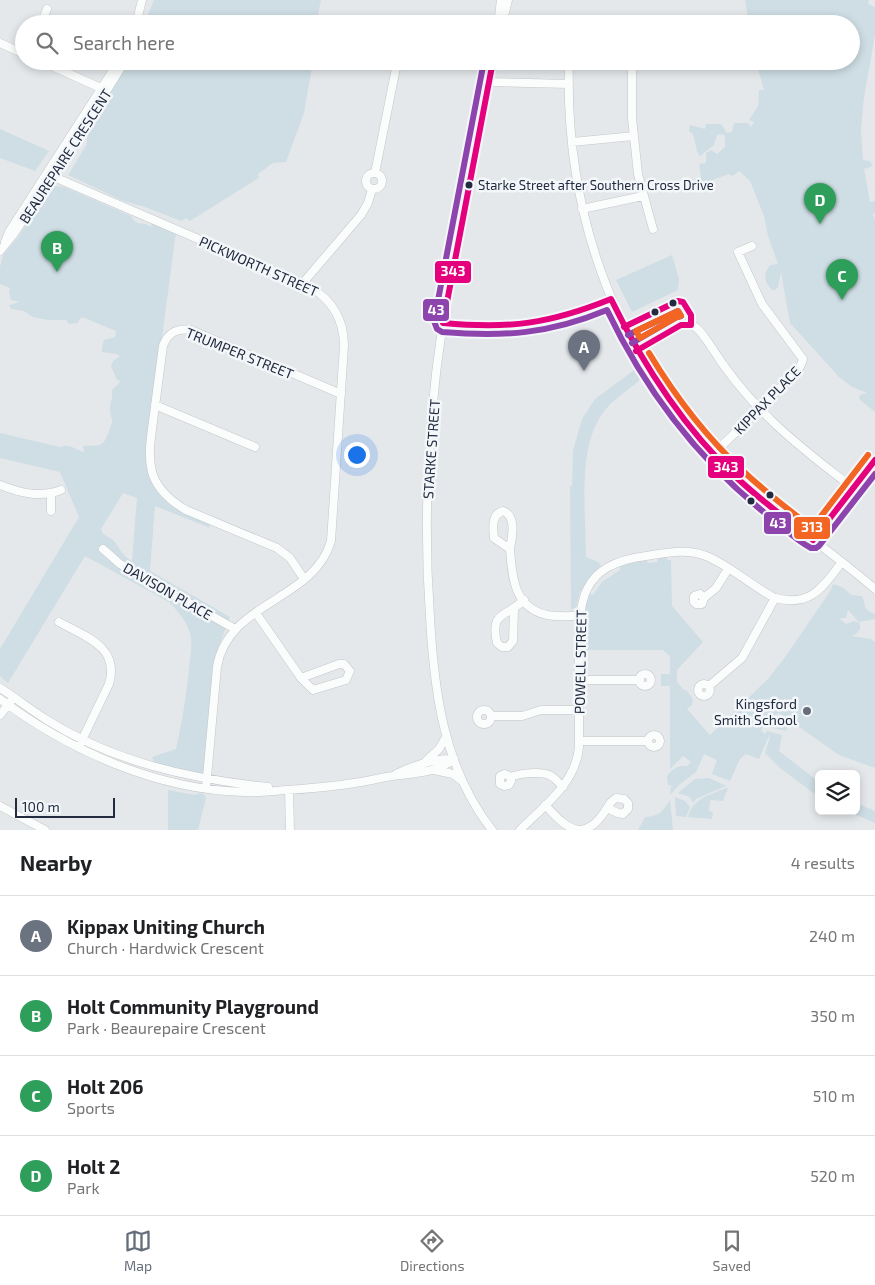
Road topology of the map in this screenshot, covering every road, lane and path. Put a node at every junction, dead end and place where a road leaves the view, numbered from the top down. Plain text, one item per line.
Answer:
1 (142, 0) edge
2 (501, 0) edge
3 (508, 0) edge
4 (47, 9) dead end
5 (45, 15) edge
6 (138, 15) edge
7 (500, 15) edge
8 (503, 15) edge
9 (0, 43) edge
10 (15, 50) edge
11 (61, 70) edge
12 (116, 70) edge
13 (396, 70) edge
14 (491, 70) edge
15 (569, 70) edge
16 (632, 70) edge
17 (489, 82) junction
18 (569, 84) junction
19 (104, 89) junction
20 (634, 136) junction
21 (572, 142) junction
22 (375, 173) junction
23 (50, 175) junction
24 (372, 190) junction
25 (643, 196) junction
26 (582, 209) junction
27 (653, 229) dead end
28 (752, 246) dead end
29 (1, 250) edge
30 (302, 284) junction
31 (611, 299) junction
32 (443, 323) junction
33 (636, 350) junction
34 (341, 394) junction
35 (155, 405) junction
36 (760, 409) junction
37 (255, 447) dead end
38 (713, 454) junction
39 (875, 460) edge
40 (0, 485) edge
41 (853, 488) junction
42 (61, 490) dead end
43 (51, 494) junction
44 (51, 511) dead end
45 (813, 540) junction
46 (103, 549) dead end
47 (510, 550) junction
48 (842, 562) junction
49 (728, 569) junction
50 (304, 579) junction
51 (875, 589) edge
52 (704, 598) dead end
53 (774, 598) junction
54 (524, 600) junction
55 (514, 610) junction
56 (256, 613) junction
57 (579, 616) junction
58 (59, 622) dead end
59 (235, 629) junction
60 (301, 678) junction
61 (579, 680) junction
62 (640, 680) dead end
63 (709, 686) dead end
64 (3, 689) edge
65 (14, 698) junction
66 (0, 699) edge
67 (8, 705) junction
68 (579, 710) junction
69 (0, 715) edge
70 (491, 716) dead end
71 (446, 737) junction
72 (82, 740) junction
73 (579, 741) junction
74 (648, 741) dead end
75 (78, 748) junction
76 (454, 759) junction
77 (422, 764) junction
78 (432, 769) junction
79 (389, 776) junction
80 (511, 777) dead end
81 (207, 779) junction
82 (462, 781) junction
83 (563, 787) junction
84 (206, 788) junction
85 (289, 790) junction
86 (545, 805) junction
87 (0, 806) edge
88 (607, 808) dead end
89 (45, 830) edge
90 (290, 830) edge
91 (492, 830) edge
92 (520, 830) edge
93 (579, 830) edge

1 - 6 street
2 - 7 street
3 - 8 street
4 - 5 street
9 - 10 street
11 - 19 street
12 - 19 street, BEAUREPAIRE CRESCENT
13 - 22 street
14 - 17 street, STARKE STREET
15 - 18 street
16 - 20 street
17 - 18 street
17 - 32 street, STARKE STREET
18 - 21 street
19 - 23 street, BEAUREPAIRE CRESCENT
20 - 21 street
20 - 25 street
21 - 26 street
22 - 24 street
22 - 24 street
23 - 29 street, BEAUREPAIRE CRESCENT
23 - 30 street, PICKWORTH STREET
24 - 30 street
25 - 26 street
25 - 27 street
26 - 31 street
28 - 36 street, KIPPAX PLACE
30 - 34 street, PICKWORTH STREET
31 - 32 street
31 - 33 street
32 - 71 street, STARKE STREET
33 - 36 street
33 - 38 street
34 - 35 street, TRUMPER STREET
34 - 50 street, PICKWORTH STREET
35 - 37 street
35 - 50 street, TRUMPER STREET
36 - 38 street, KIPPAX PLACE
36 - 41 street
38 - 45 street
39 - 41 street
40 - 43 street
41 - 45 street
42 - 43 street
43 - 44 street
45 - 48 street
46 - 59 street, DAVISON PLACE
47 - 47 street
47 - 54 street
48 - 51 street
48 - 53 street, POWELL STREET
49 - 52 street
49 - 53 street, POWELL STREET
49 - 57 street, POWELL STREET
50 - 56 street, PICKWORTH STREET
53 - 63 street
54 - 55 street
54 - 57 street
55 - 55 street
56 - 59 street, PICKWORTH STREET
56 - 60 street
57 - 61 street, POWELL STREET
58 - 72 street
59 - 81 street, PICKWORTH STREET
60 - 60 street
61 - 62 street
61 - 68 street, POWELL STREET
64 - 65 street
64 - 66 street
65 - 67 street
65 - 72 street
66 - 67 street
67 - 69 street
67 - 75 street
68 - 70 street
68 - 73 street, POWELL STREET
71 - 76 street, STARKE STREET
71 - 77 street
72 - 75 street
72 - 81 street
73 - 74 street
73 - 83 street, POWELL STREET
75 - 84 street
76 - 77 street
76 - 78 street
76 - 82 street, STARKE STREET
77 - 79 street
78 - 79 street
78 - 82 street
79 - 85 street
80 - 83 street
81 - 84 street, PICKWORTH STREET
81 - 85 street
82 - 91 street, STARKE STREET
83 - 86 street, POWELL STREET
84 - 85 street
85 - 90 street
86 - 92 street, POWELL STREET
86 - 93 street
87 - 89 street
88 - 93 street

